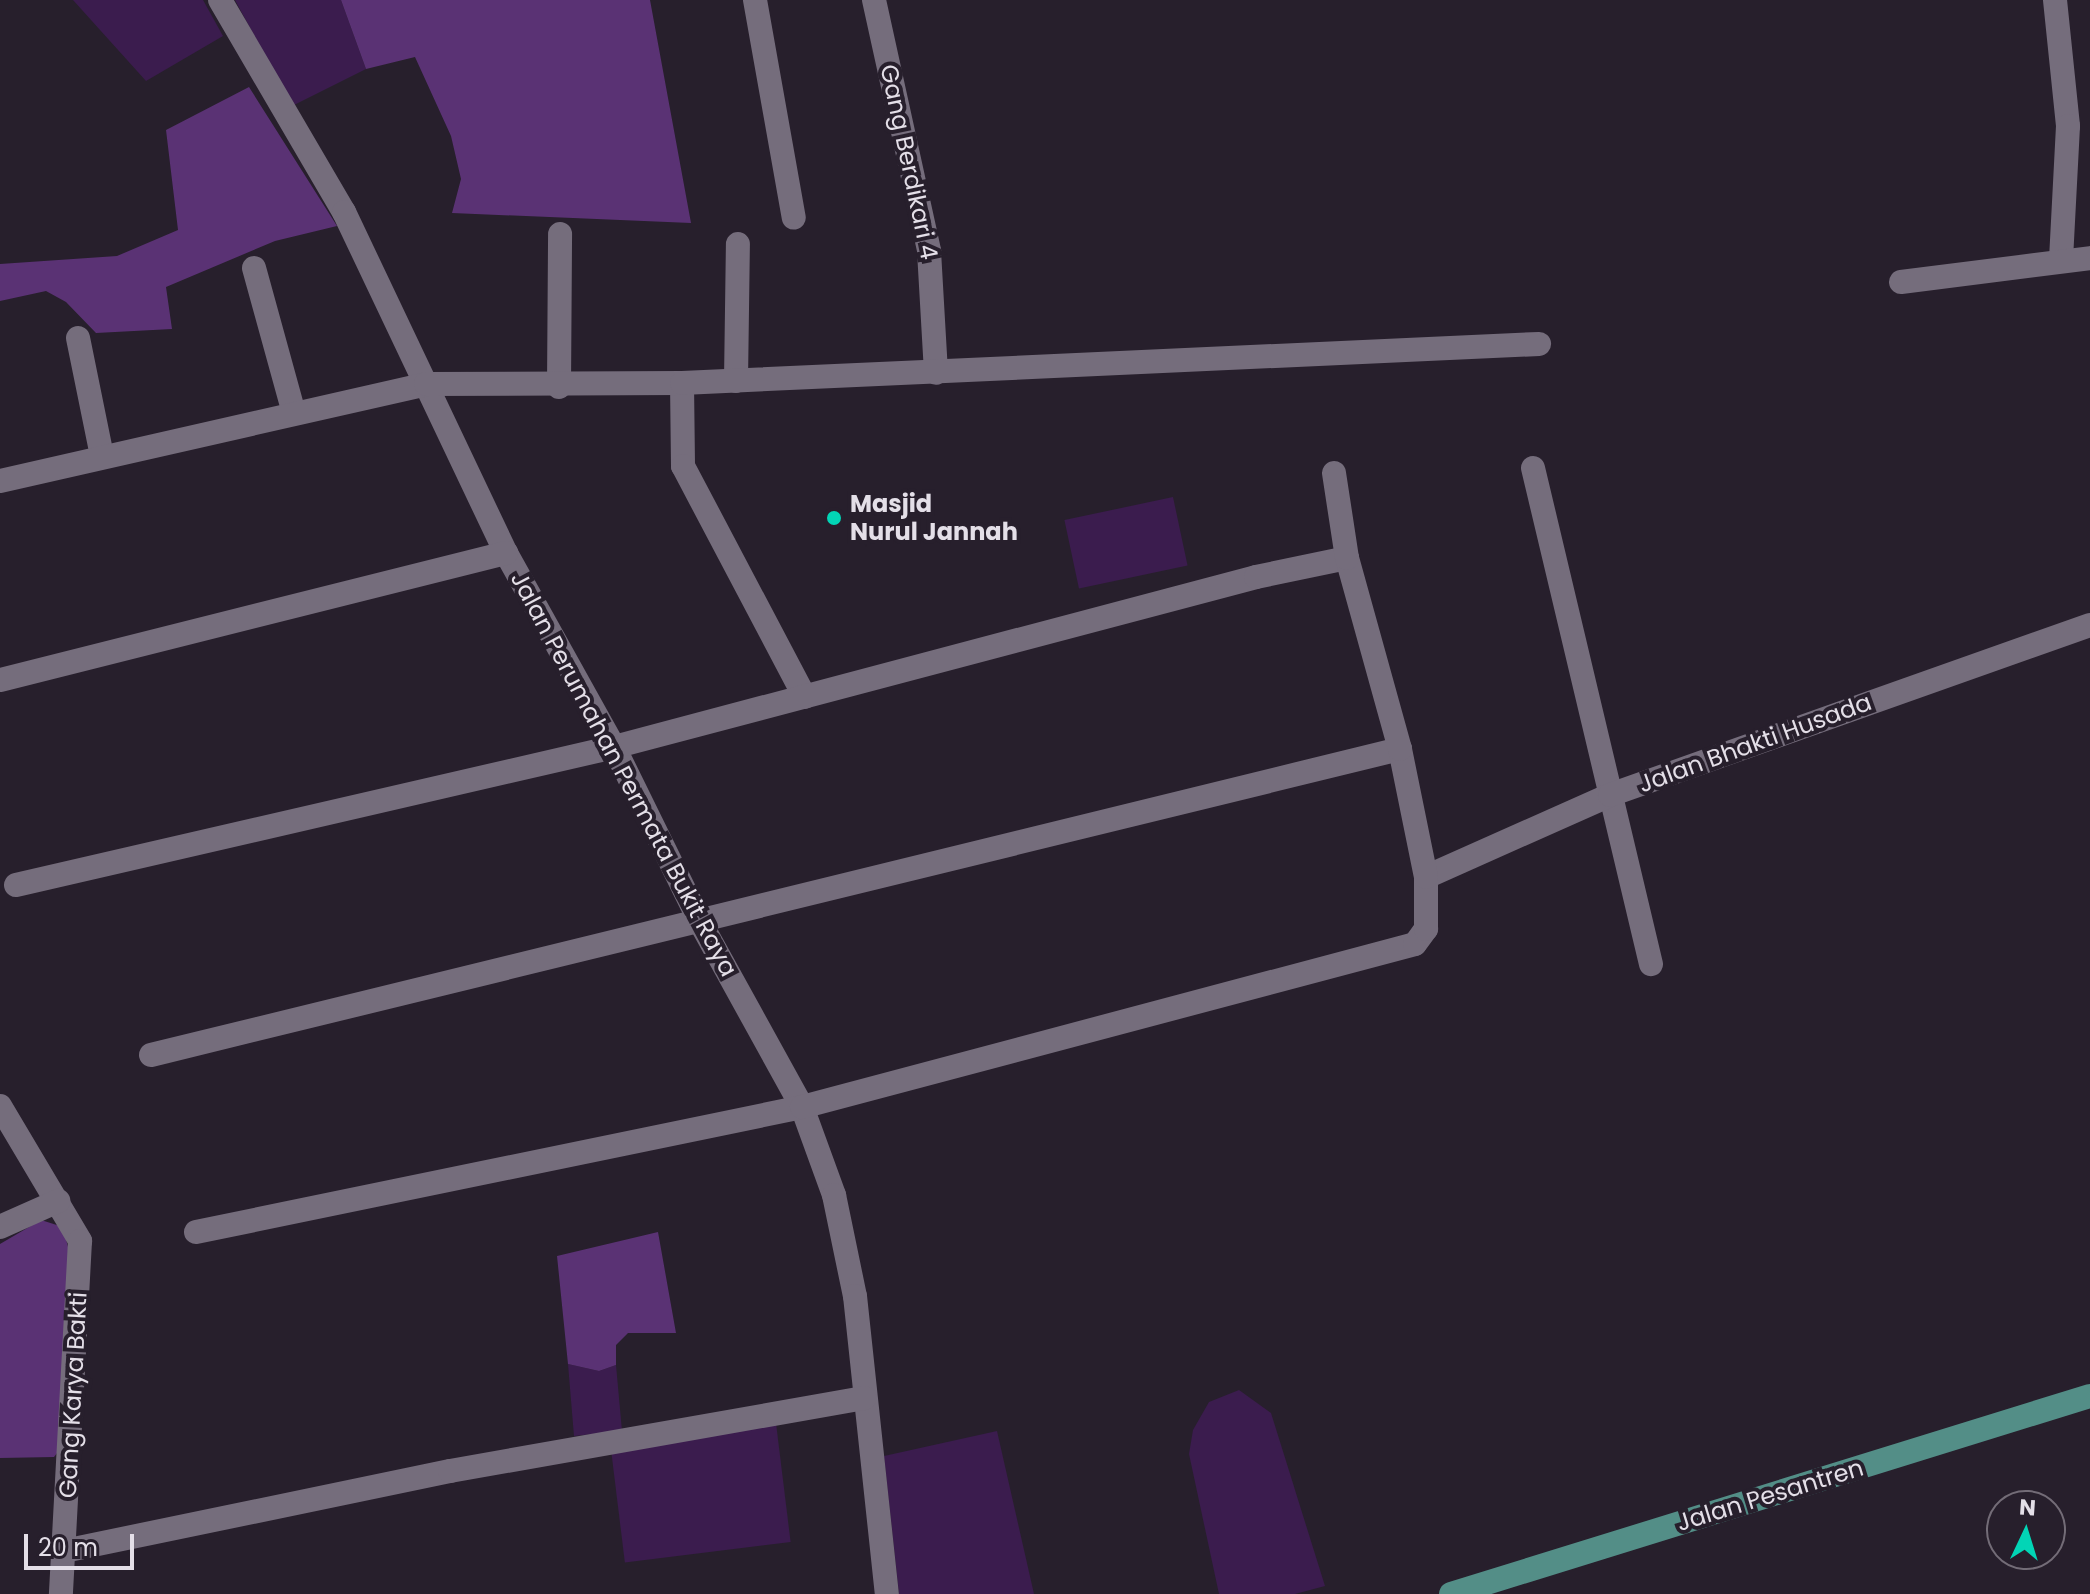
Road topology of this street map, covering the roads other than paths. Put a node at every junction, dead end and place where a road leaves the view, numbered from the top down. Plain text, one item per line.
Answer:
1 (220, 0) edge
2 (755, 0) edge
3 (874, 0) edge
4 (2055, 0) edge
5 (794, 218) dead end
6 (560, 234) dead end
7 (738, 244) dead end
8 (2090, 258) edge
9 (2061, 261) junction
10 (254, 268) dead end
11 (1901, 282) dead end
12 (78, 338) dead end
13 (1539, 344) dead end
14 (936, 373) junction
15 (736, 381) junction
16 (682, 383) junction
17 (426, 384) junction
18 (559, 387) junction
19 (294, 413) junction
20 (102, 456) junction
21 (1533, 468) dead end
22 (1334, 473) dead end
23 (0, 481) edge
24 (506, 553) junction
25 (1347, 558) junction
26 (2090, 625) edge
27 (0, 680) edge
28 (805, 697) junction
29 (614, 747) junction
30 (1400, 749) junction
31 (1610, 795) junction
32 (1426, 877) junction
33 (16, 885) dead end
34 (700, 922) junction
35 (1651, 964) dead end
36 (151, 1055) dead end
37 (0, 1106) edge
38 (802, 1107) junction
39 (58, 1201) junction
40 (0, 1227) edge
41 (196, 1232) dead end
42 (2090, 1396) edge
43 (865, 1398) junction
44 (64, 1551) junction
45 (61, 1594) edge
46 (887, 1594) edge
47 (1451, 1594) edge

1 - 17 street, Jalan Perumahan Permata Bukit Raya
2 - 5 street
3 - 14 street, Gang Berdikari 4
4 - 9 street
6 - 18 street
7 - 15 street
8 - 9 street
9 - 11 street
10 - 19 street
12 - 20 street
13 - 14 street
14 - 15 street
15 - 16 street
16 - 18 street
16 - 28 street
17 - 18 street
17 - 19 street
17 - 24 street, Jalan Perumahan Permata Bukit Raya
19 - 20 street
20 - 23 street
21 - 31 street
22 - 25 street
24 - 27 street
24 - 29 street, Jalan Perumahan Permata Bukit Raya
25 - 28 street
25 - 30 street
26 - 31 street, Jalan Bhakti Husada
28 - 29 street
29 - 33 street
29 - 34 street, Jalan Perumahan Permata Bukit Raya
30 - 32 street
30 - 34 street
31 - 32 street, Jalan Bhakti Husada
31 - 35 street
32 - 38 street
34 - 36 street
34 - 38 street, Jalan Perumahan Permata Bukit Raya
37 - 39 street, Gang Karya Bakti
38 - 41 street
38 - 43 street, Jalan Perumahan Permata Bukit Raya
39 - 40 street
39 - 44 street, Gang Karya Bakti
42 - 47 main road, Jalan Pesantren
43 - 44 street
43 - 46 street, Jalan Perumahan Permata Bukit Raya
44 - 45 street, Gang Karya Bakti

